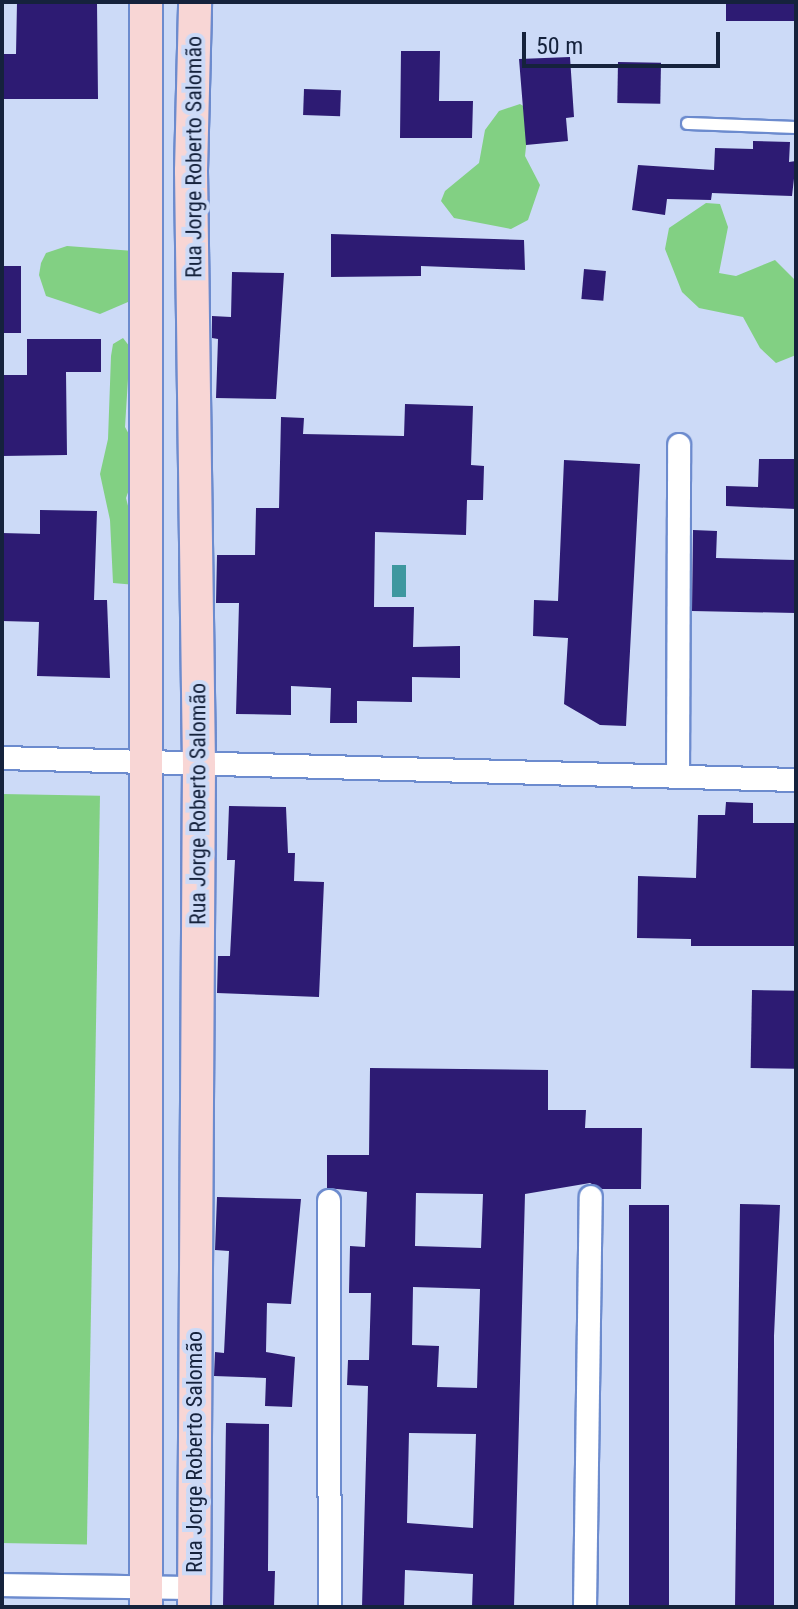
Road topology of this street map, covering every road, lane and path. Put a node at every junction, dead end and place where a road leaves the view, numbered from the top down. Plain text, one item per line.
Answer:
1 (146, 2) edge
2 (195, 2) edge
3 (687, 123) dead end
4 (796, 127) edge
5 (147, 169) junction
6 (191, 171) junction
7 (679, 445) dead end
8 (2, 758) edge
9 (143, 761) junction
10 (199, 766) junction
11 (678, 777) junction
12 (796, 780) edge
13 (591, 1197) dead end
14 (329, 1201) dead end
15 (2, 1585) edge
16 (146, 1597) edge
17 (194, 1597) edge
18 (330, 1607) edge
19 (585, 1607) edge

1 - 5 main road
2 - 6 main road, Rua Jorge Roberto Salomão
3 - 4 lane
5 - 6 main road
5 - 9 main road
6 - 10 main road, Rua Jorge Roberto Salomão
7 - 11 street
8 - 9 street
9 - 10 street
9 - 16 main road
10 - 11 street
10 - 17 main road, Rua Jorge Roberto Salomão
11 - 12 street
13 - 19 street
14 - 18 street
15 - 16 street
16 - 17 street

